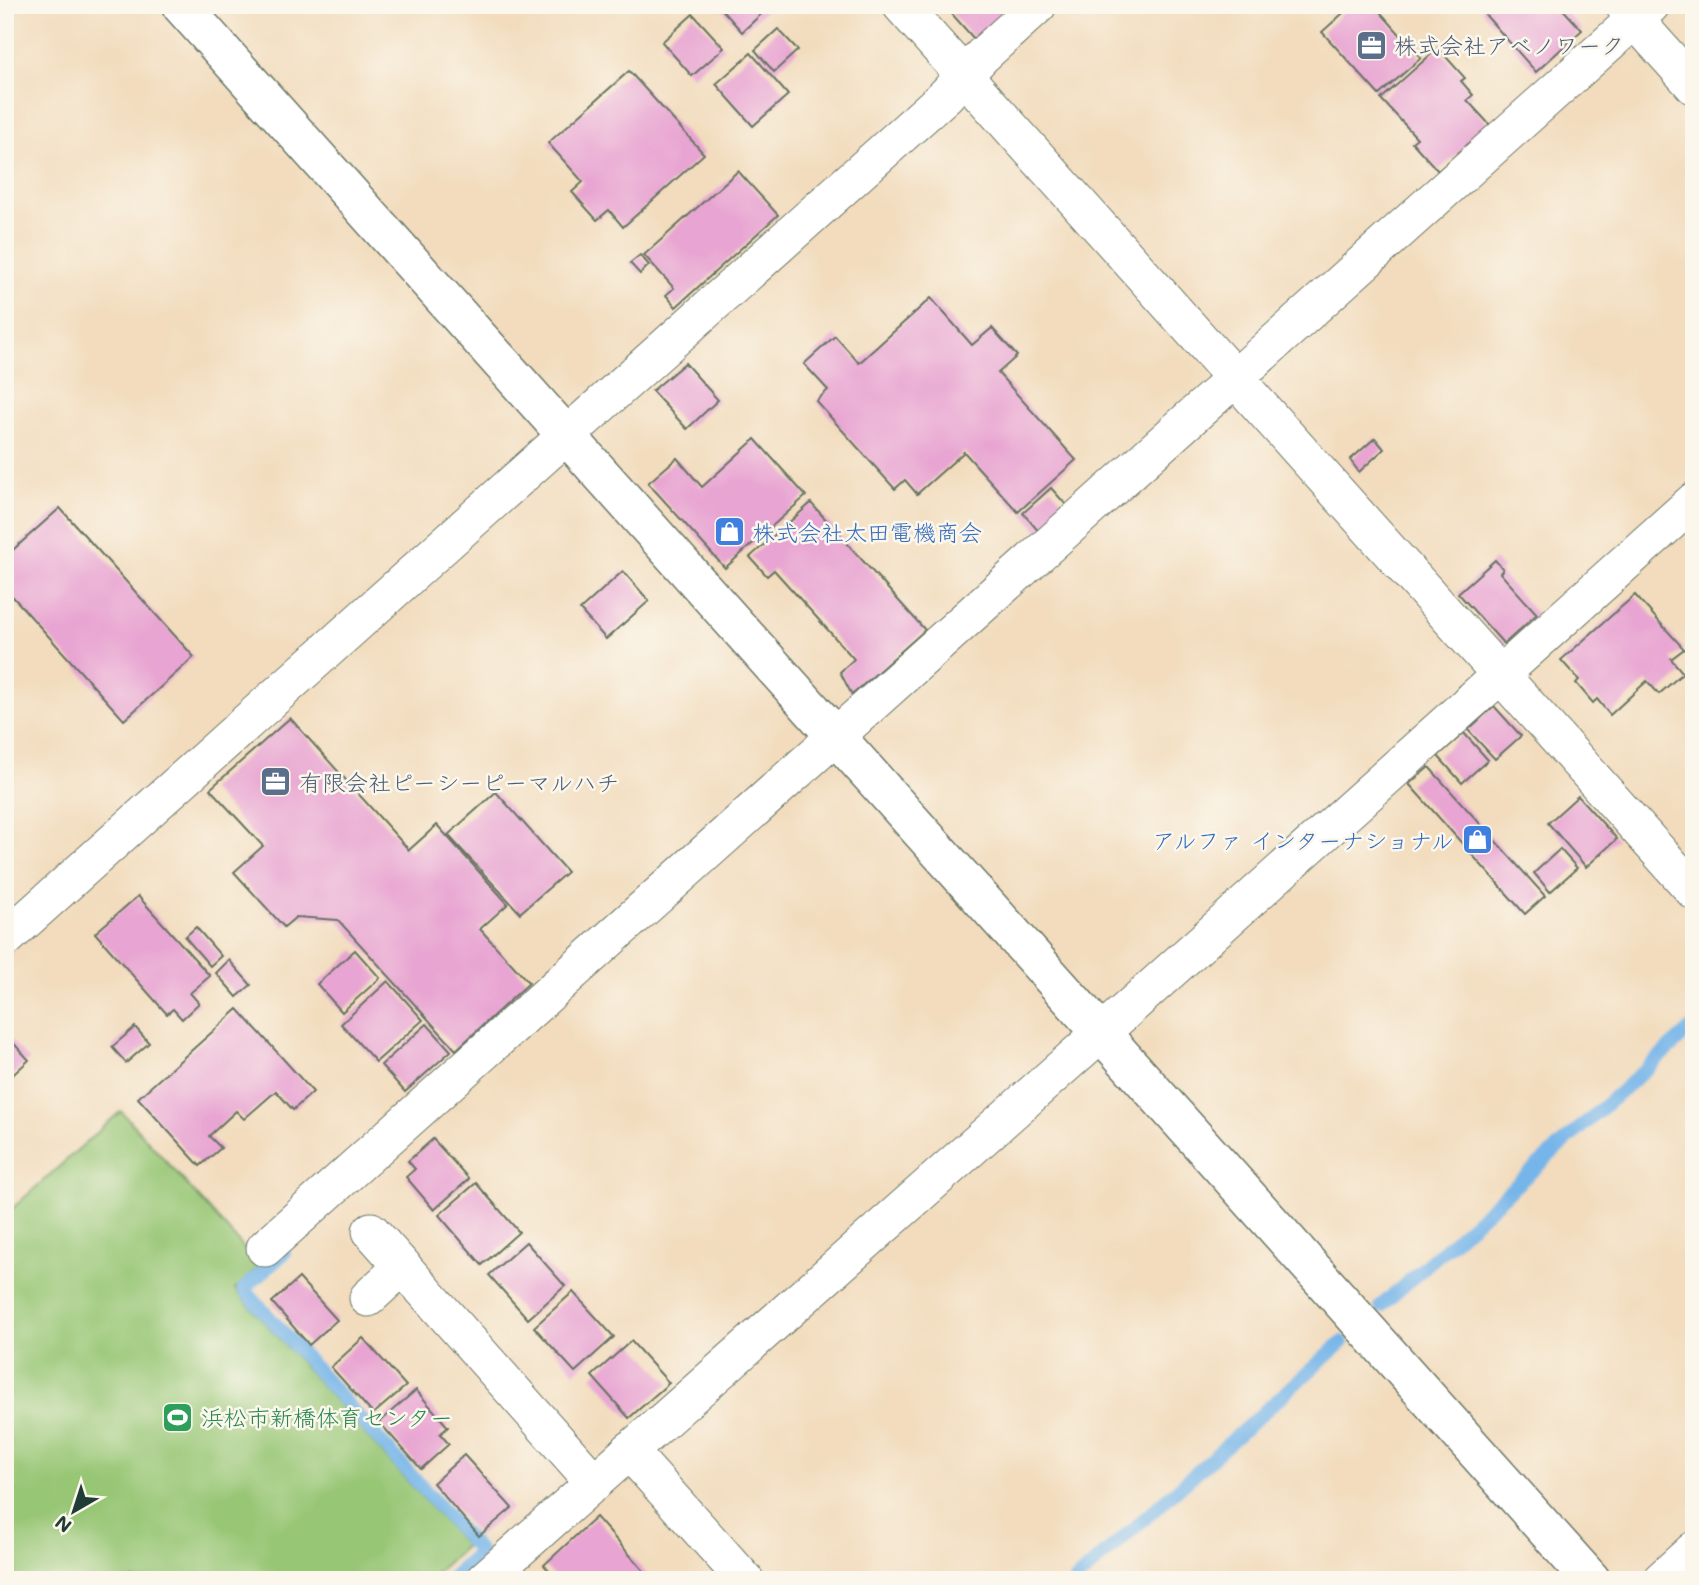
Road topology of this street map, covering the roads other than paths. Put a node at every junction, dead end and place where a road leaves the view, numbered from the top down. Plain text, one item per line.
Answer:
1 (181, 5) edge
2 (901, 5) edge
3 (1038, 5) edge
4 (1636, 10) edge
5 (964, 75) junction
6 (1694, 86) edge
7 (1235, 378) junction
8 (566, 436) junction
9 (1694, 501) edge
10 (1500, 675) junction
11 (835, 737) junction
12 (1694, 891) edge
13 (5, 939) edge
14 (1101, 1033) junction
15 (371, 1231) dead end
16 (265, 1248) dead end
17 (403, 1266) junction
18 (368, 1298) dead end
19 (629, 1451) junction
20 (594, 1482) junction
21 (1694, 1550) edge
22 (484, 1580) edge
23 (745, 1580) edge
24 (1591, 1580) edge
25 (1661, 1580) edge

1 - 8 street
2 - 5 street
3 - 5 street
4 - 6 street
4 - 7 street
5 - 7 street
5 - 8 street
7 - 10 street
7 - 11 street
8 - 11 street
8 - 13 street
9 - 10 street
10 - 12 street
10 - 14 street
11 - 14 street
11 - 16 street
14 - 19 street
14 - 24 street
15 - 17 street
17 - 18 street
17 - 20 street
19 - 20 street
19 - 23 street
20 - 22 street
21 - 25 street

